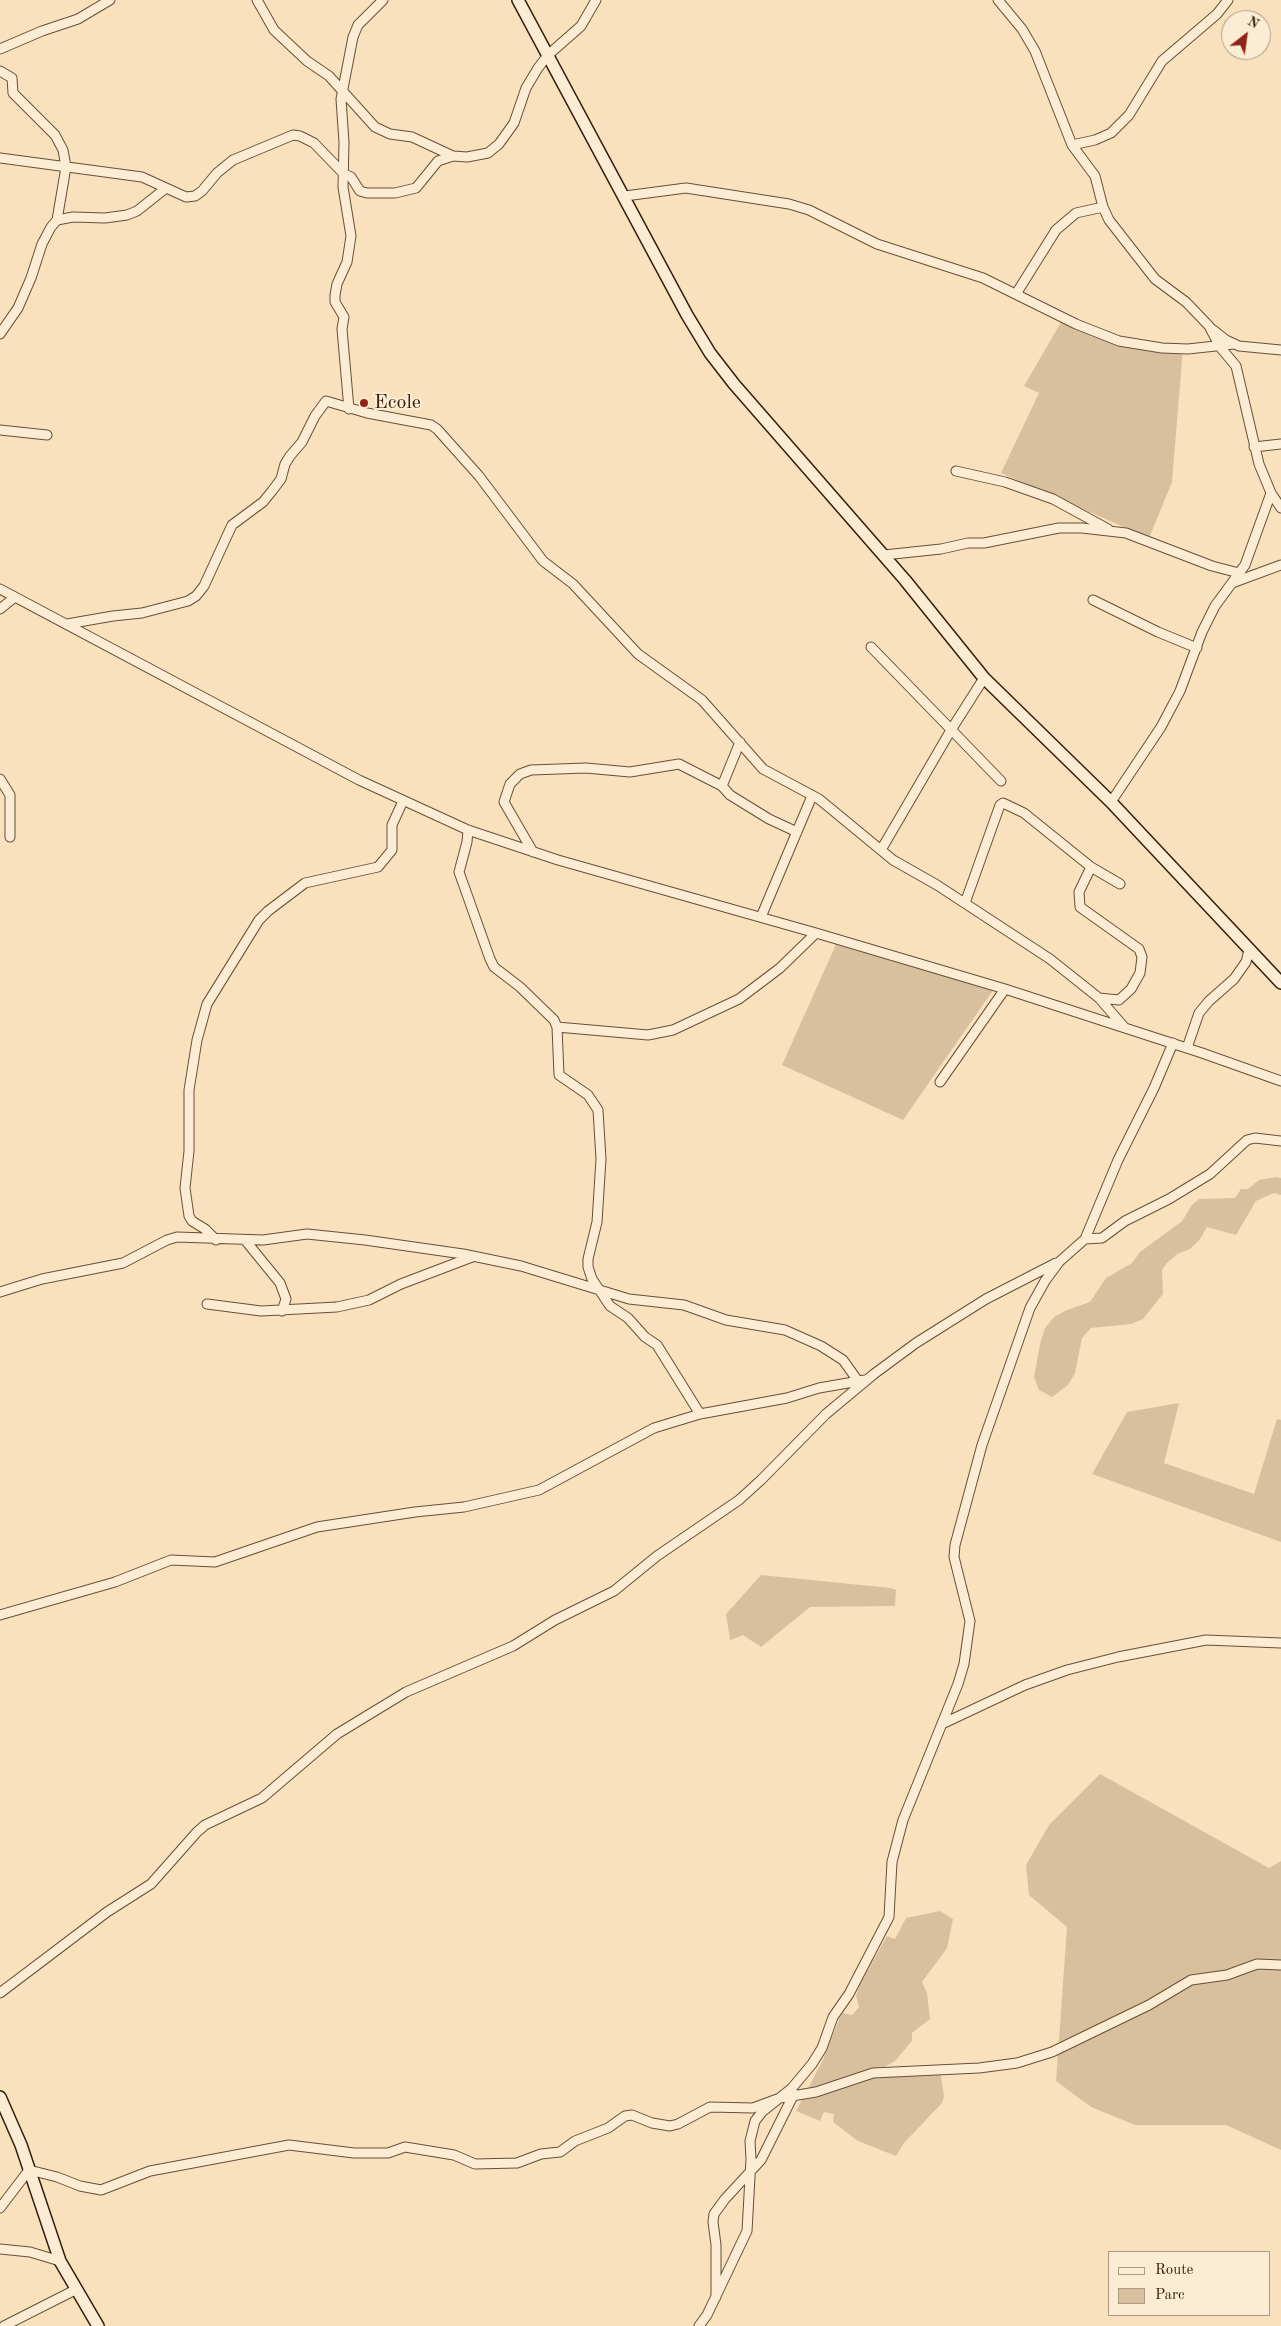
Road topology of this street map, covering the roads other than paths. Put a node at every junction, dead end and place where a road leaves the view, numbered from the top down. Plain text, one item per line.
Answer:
1 (110, 0) edge
2 (258, 0) edge
3 (378, 0) edge
4 (383, 0) edge
5 (518, 0) edge
6 (596, 0) edge
7 (998, 0) edge
8 (1228, 0) edge
9 (374, 9) junction
10 (0, 49) edge
11 (548, 55) junction
12 (0, 72) edge
13 (342, 90) junction
14 (1072, 145) junction
15 (452, 156) junction
16 (0, 158) edge
17 (66, 167) junction
18 (344, 174) junction
19 (166, 188) junction
20 (624, 196) junction
21 (1103, 207) junction
22 (57, 220) junction
23 (1016, 294) junction
24 (1209, 326) junction
25 (0, 334) edge
26 (1234, 344) junction
27 (1220, 347) junction
28 (1281, 350) edge
29 (349, 409) junction
30 (0, 430) edge
31 (47, 435) dead end
32 (1281, 444) edge
33 (1254, 447) junction
34 (956, 470) dead end
35 (1271, 493) junction
36 (1281, 508) edge
37 (1110, 530) junction
38 (884, 556) junction
39 (1281, 565) edge
40 (1239, 573) junction
41 (1230, 584) junction
42 (0, 589) edge
43 (16, 597) junction
44 (1093, 600) dead end
45 (0, 609) edge
46 (67, 624) junction
47 (871, 647) dead end
48 (1197, 648) junction
49 (984, 678) junction
50 (950, 730) junction
51 (740, 742) junction
52 (0, 779) edge
53 (1001, 781) dead end
54 (722, 786) junction
55 (812, 796) junction
56 (404, 801) junction
57 (1111, 802) junction
58 (468, 830) junction
59 (797, 832) junction
60 (10, 837) dead end
61 (881, 850) junction
62 (533, 852) junction
63 (1091, 867) junction
64 (1120, 884) dead end
65 (965, 903) junction
66 (761, 917) junction
67 (816, 933) junction
68 (1249, 950) junction
69 (1281, 983) edge
70 (1005, 989) junction
71 (1099, 998) junction
72 (557, 1026) junction
73 (1125, 1028) junction
74 (1173, 1043) junction
75 (1187, 1048) junction
76 (1281, 1081) edge
77 (940, 1082) dead end
78 (1281, 1141) edge
79 (1085, 1239) junction
80 (216, 1240) junction
81 (245, 1240) junction
82 (472, 1256) junction
83 (1059, 1262) junction
84 (600, 1291) junction
85 (0, 1292) edge
86 (207, 1304) dead end
87 (282, 1311) junction
88 (862, 1381) junction
89 (700, 1414) junction
90 (0, 1615) edge
91 (1281, 1643) edge
92 (942, 1724) junction
93 (1281, 1965) edge
94 (0, 1993) edge
95 (812, 2064) junction
96 (0, 2097) edge
97 (780, 2098) junction
98 (792, 2098) junction
99 (29, 2170) junction
100 (751, 2171) junction
101 (0, 2208) edge
102 (0, 2249) edge
103 (60, 2262) junction
104 (77, 2289) junction
105 (716, 2298) junction
106 (4, 2326) edge
107 (98, 2326) edge
108 (700, 2326) edge

1 - 10 street
2 - 13 street
3 - 9 street
4 - 9 street
5 - 11 street
6 - 11 street
7 - 14 street
8 - 14 street
9 - 13 street
11 - 15 street
11 - 20 street
12 - 17 street
13 - 15 street
13 - 18 street
14 - 21 street
15 - 18 street
16 - 17 street
17 - 19 street
17 - 22 street
18 - 19 street
18 - 29 street
19 - 22 street
20 - 23 street
20 - 38 street
21 - 23 street
21 - 24 street
22 - 25 street
23 - 27 street
24 - 26 street
24 - 27 street
26 - 27 street
26 - 28 street
27 - 33 street
29 - 46 street
29 - 51 street
30 - 31 street
32 - 33 street
33 - 35 street
34 - 37 street
35 - 36 street
35 - 40 street
37 - 38 street
37 - 40 street
38 - 49 street
39 - 41 street
40 - 41 street
41 - 48 street
42 - 43 street
43 - 45 street
43 - 46 street
44 - 48 street
46 - 56 street
47 - 50 street
48 - 57 street
49 - 50 street
49 - 57 street
50 - 53 street
50 - 61 street
51 - 54 street
51 - 55 street
52 - 60 street
54 - 59 street
54 - 62 street
55 - 59 street
55 - 61 street
56 - 58 street
56 - 80 street
57 - 68 street
58 - 62 street
58 - 72 street
59 - 66 street
61 - 65 street
62 - 66 street
63 - 64 street
63 - 65 street
63 - 71 street
65 - 71 street
66 - 67 street
67 - 70 street
67 - 72 street
68 - 69 street
68 - 75 street
70 - 73 street
70 - 77 street
71 - 73 street
72 - 84 street
73 - 74 street
74 - 75 street
74 - 79 street
75 - 76 street
78 - 79 street
79 - 83 street
80 - 81 street
80 - 85 street
81 - 82 street
81 - 87 street
82 - 84 street
82 - 87 street
83 - 88 street
83 - 92 street
84 - 88 street
84 - 89 street
86 - 87 street
88 - 89 street
88 - 94 street
89 - 90 street
91 - 92 street
92 - 95 street
93 - 98 street
95 - 97 street
95 - 98 street
96 - 99 street
97 - 98 street
97 - 99 street
97 - 100 street
98 - 100 street
99 - 101 street
99 - 103 street
100 - 105 street
100 - 105 street
102 - 103 street
103 - 104 street
104 - 106 street
104 - 107 street
105 - 108 street

